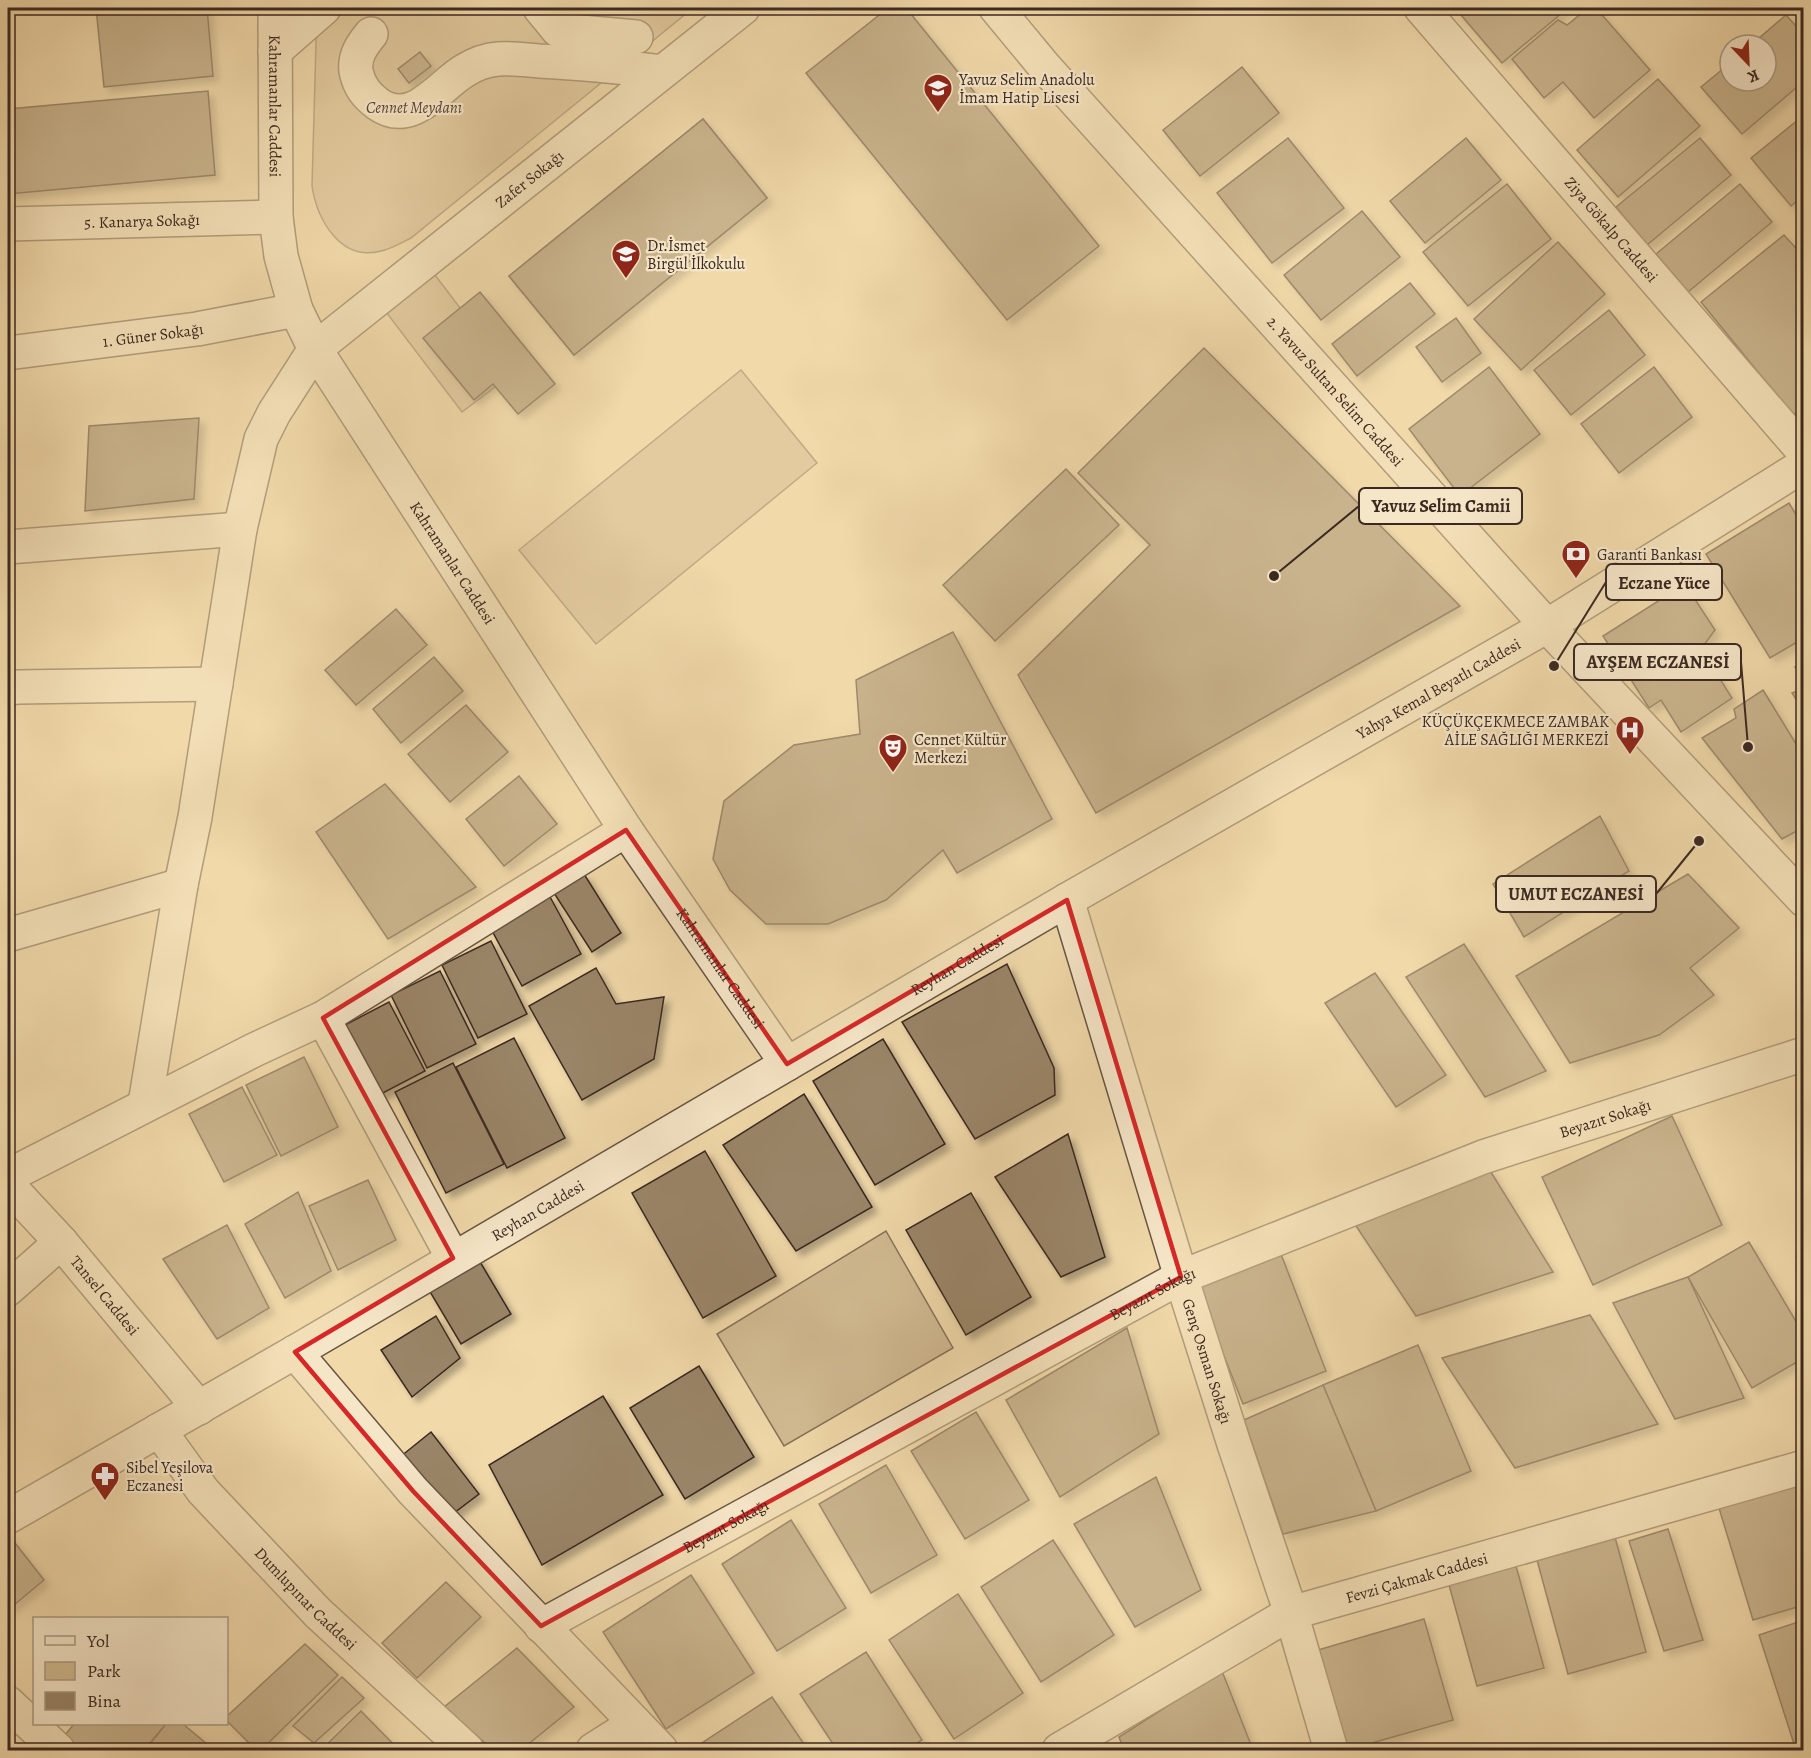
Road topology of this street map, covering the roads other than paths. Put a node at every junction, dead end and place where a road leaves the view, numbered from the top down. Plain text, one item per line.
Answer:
1 (275, 8) edge
2 (324, 8) edge
3 (540, 8) edge
4 (743, 8) edge
5 (996, 8) edge
6 (1421, 8) edge
7 (371, 34) dead end
8 (636, 37) dead end
9 (275, 51) junction
10 (662, 72) junction
11 (276, 217) junction
12 (8, 224) edge
13 (296, 310) junction
14 (315, 349) junction
15 (8, 353) edge
16 (1803, 452) edge
17 (1803, 465) edge
18 (240, 529) junction
19 (8, 547) edge
20 (1547, 626) junction
21 (216, 684) junction
22 (8, 688) edge
23 (626, 830) junction
24 (181, 885) junction
25 (1799, 887) edge
26 (1067, 900) junction
27 (8, 936) edge
28 (323, 1018) junction
29 (1803, 1054) edge
30 (787, 1064) junction
31 (145, 1104) junction
32 (8, 1176) edge
33 (8, 1185) edge
34 (61, 1242) junction
35 (453, 1258) junction
36 (1181, 1277) junction
37 (8, 1289) edge
38 (295, 1352) junction
39 (199, 1408) junction
40 (159, 1430) junction
41 (1803, 1467) edge
42 (8, 1517) edge
43 (1291, 1613) junction
44 (541, 1626) junction
45 (8, 1703) edge
46 (634, 1724) junction
47 (58, 1750) edge
48 (467, 1750) edge
49 (593, 1750) edge
50 (661, 1750) edge
51 (1059, 1750) edge
52 (1331, 1750) edge

1 - 9 street, Kahramanlar Caddesi
2 - 9 street
3 - 8 street
4 - 10 street, Zafer Sokağı
5 - 20 street, 2. Yavuz Sultan Selim Caddesi
6 - 16 street, Ziya Gökalp Caddesi
7 - 10 street
9 - 11 street, Kahramanlar Caddesi
10 - 14 street, Zafer Sokağı
11 - 12 street, 5. Kanarya Sokağı
11 - 13 street, Kahramanlar Caddesi
13 - 14 street, Kahramanlar Caddesi
13 - 15 street, 1. Güner Sokağı
14 - 18 street, Zafer Sokağı
14 - 23 street, Kahramanlar Caddesi
17 - 20 street, Yahya Kemal Beyatlı Caddesi
18 - 19 street
18 - 21 street, Zafer Sokağı
20 - 25 street, 2. Yavuz Sultan Selim Caddesi
20 - 26 street, Yahya Kemal Beyatlı Caddesi
21 - 22 street
21 - 24 street, Zafer Sokağı
23 - 28 street
23 - 30 street, Kahramanlar Caddesi
24 - 27 street
24 - 31 street, Zafer Sokağı
26 - 30 street, Reyhan Caddesi
26 - 36 street, Genç Osman Sokağı
28 - 31 street
28 - 35 street
29 - 36 street, Beyazıt Sokağı
30 - 35 street, Reyhan Caddesi
31 - 32 street
33 - 34 street, Tansel Caddesi
34 - 37 street
34 - 39 street, Tansel Caddesi
35 - 38 street, Reyhan Caddesi
36 - 43 street, Genç Osman Sokağı
36 - 44 street, Beyazıt Sokağı
38 - 39 street, Reyhan Caddesi
38 - 44 street
39 - 40 street, Reyhan Caddesi
40 - 42 street, Reyhan Caddesi
40 - 48 street, Dumlupınar Caddesi
41 - 43 street, Fevzi Çakmak Caddesi
43 - 51 street, Fevzi Çakmak Caddesi
43 - 52 street, Genç Osman Sokağı
44 - 46 street
45 - 47 street
46 - 49 street
46 - 50 street

